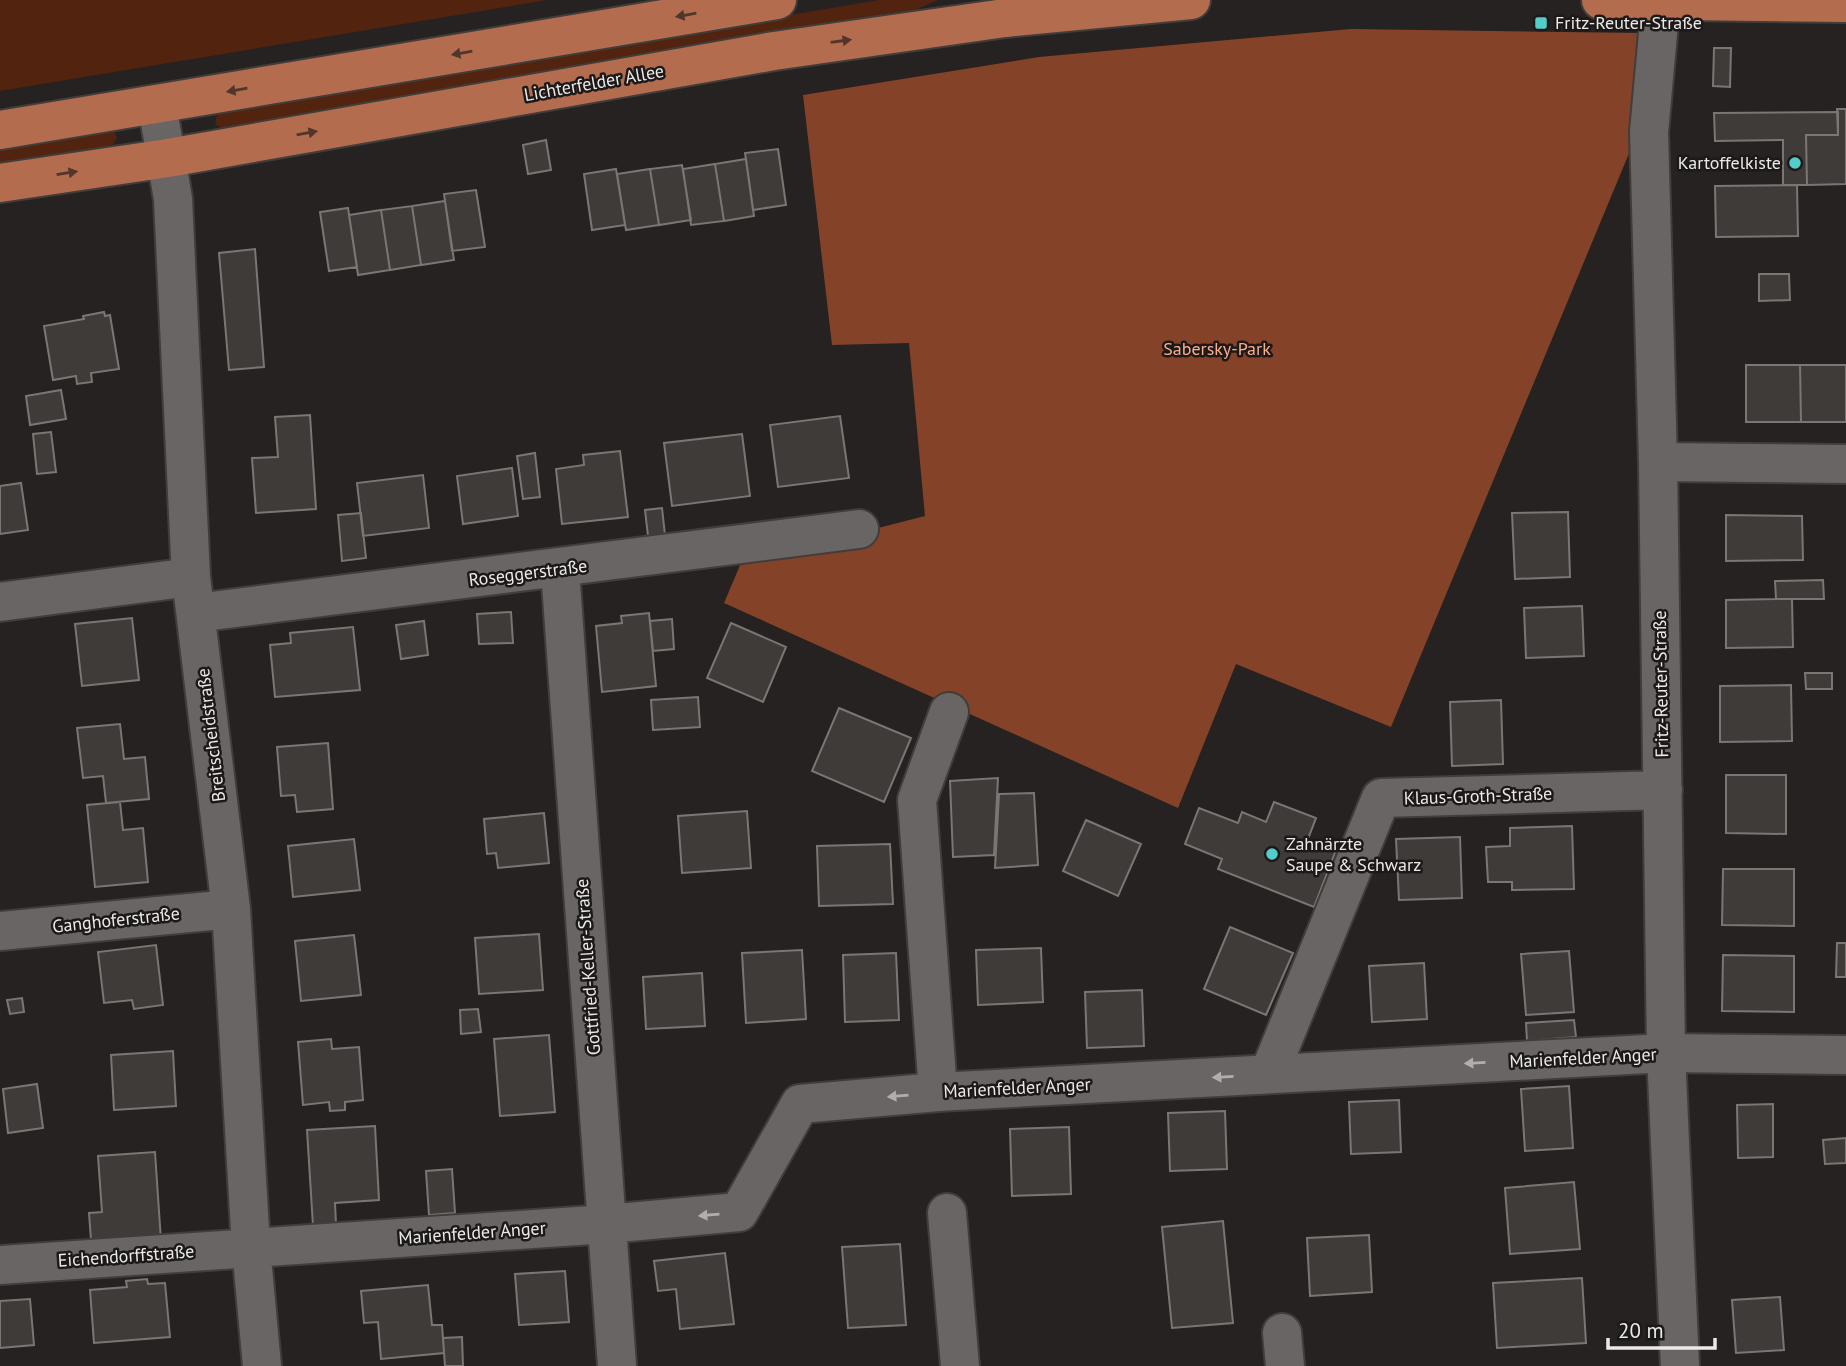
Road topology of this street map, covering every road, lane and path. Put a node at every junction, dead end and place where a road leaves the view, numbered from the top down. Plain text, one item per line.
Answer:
1 (777, 0) edge
2 (1191, 0) edge
3 (1601, 0) edge
4 (1660, 2) edge
5 (1846, 3) edge
6 (1003, 9) edge
7 (157, 104) junction
8 (0, 130) edge
9 (168, 158) junction
10 (0, 183) edge
11 (1658, 462) junction
12 (1846, 464) edge
13 (859, 529) dead end
14 (560, 569) junction
15 (194, 595) junction
16 (0, 602) edge
17 (949, 712) dead end
18 (1663, 790) junction
19 (231, 908) junction
20 (0, 931) edge
21 (1665, 1053) junction
22 (1846, 1055) edge
23 (1269, 1074) junction
24 (938, 1093) junction
25 (947, 1213) dead end
26 (607, 1224) junction
27 (251, 1247) junction
28 (0, 1265) edge
29 (262, 1366) edge
30 (617, 1366) edge
31 (960, 1366) edge
32 (1680, 1366) edge

1 -> 7 main road
2 - 6 main road, Lichterfelder Allee
3 - 4 main road
4 - 5 main road
4 - 11 street, Fritz-Reuter-Straße
9 -> 6 main road, Lichterfelder Allee
7 - 8 main road
7 - 9 street, Breitscheidstraße
10 -> 9 main road, Lichterfelder Allee
9 - 15 street, Breitscheidstraße
11 - 12 street
11 - 18 street, Fritz-Reuter-Straße
13 - 14 street, Roseggerstraße
14 - 15 street, Roseggerstraße
14 - 26 street, Gottfried-Keller-Straße
15 - 16 street, Roseggerstraße
15 - 19 street, Breitscheidstraße
17 - 24 street
18 - 21 street, Fritz-Reuter-Straße
18 - 23 street, Klaus-Groth-Straße
19 - 20 street, Ganghoferstraße
19 - 27 street, Breitscheidstraße
21 - 22 street, Marienfelder Anger
21 -> 23 street, Marienfelder Anger
21 - 32 street, Fritz-Reuter-Straße
23 -> 24 street, Marienfelder Anger
24 -> 26 street, Marienfelder Anger
25 - 31 street
26 - 27 street, Marienfelder Anger
26 - 30 street, Gottfried-Keller-Straße
27 - 28 street, Eichendorffstraße
27 - 29 street, Breitscheidstraße

